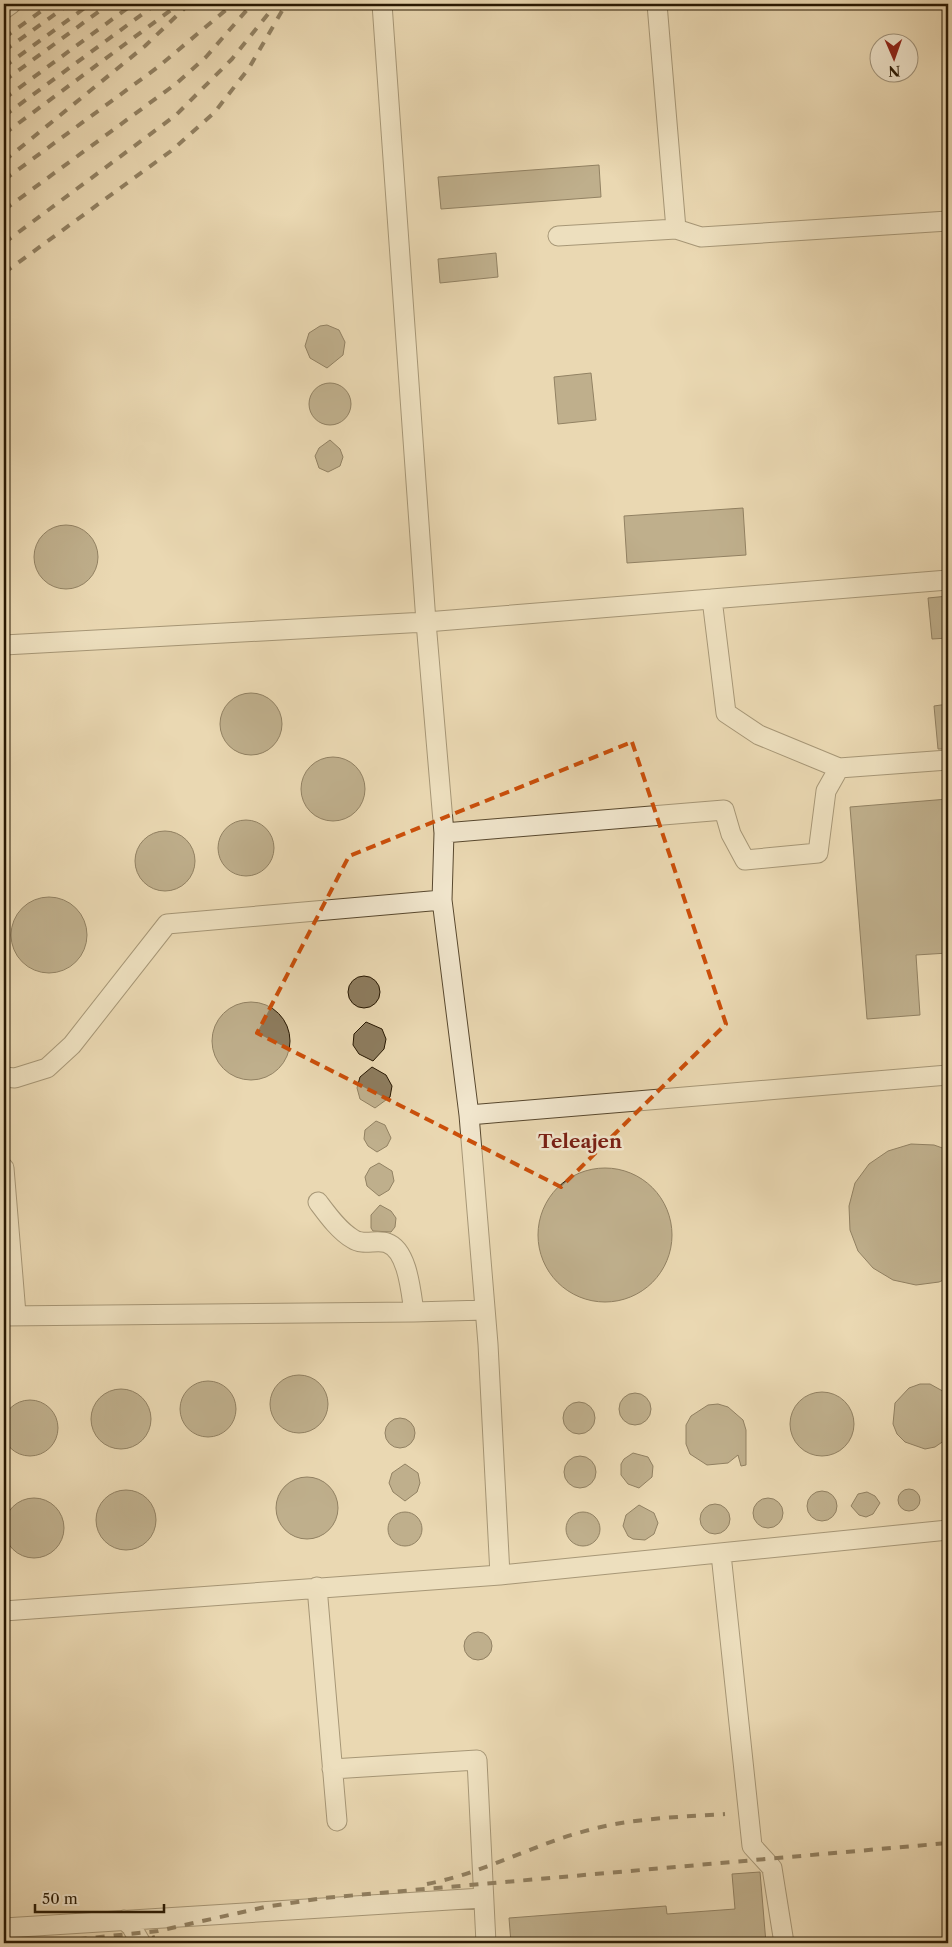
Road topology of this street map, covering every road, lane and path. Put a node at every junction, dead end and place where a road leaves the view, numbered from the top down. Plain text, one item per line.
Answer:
1 (11, 4) edge
2 (382, 4) edge
3 (658, 4) edge
4 (4, 9) edge
5 (948, 221) edge
6 (676, 229) junction
7 (558, 236) dead end
8 (948, 580) edge
9 (712, 599) junction
10 (426, 622) junction
11 (4, 645) edge
12 (948, 760) edge
13 (839, 768) junction
14 (444, 832) junction
15 (442, 900) junction
16 (948, 1075) edge
17 (4, 1078) edge
18 (469, 1115) junction
19 (4, 1168) edge
20 (318, 1202) dead end
21 (485, 1310) junction
22 (414, 1312) junction
23 (10, 1315) edge
24 (948, 1530) edge
25 (721, 1554) junction
26 (500, 1575) junction
27 (317, 1587) junction
28 (4, 1611) edge
29 (332, 1769) junction
30 (337, 1821) dead end
31 (482, 1898) junction
32 (124, 1920) junction
33 (4, 1928) edge
34 (141, 1943) edge
35 (486, 1943) edge
36 (784, 1943) edge

1 - 4 lane
2 - 10 lane
3 - 6 lane
5 - 6 lane
6 - 7 lane
8 - 9 lane
9 - 10 lane
9 - 13 lane
10 - 11 lane
10 - 14 lane
12 - 13 lane
13 - 14 lane
14 - 15 lane
15 - 17 lane
15 - 18 lane
16 - 18 lane
18 - 21 lane
19 - 23 lane
20 - 22 lane
21 - 22 lane
21 - 26 lane
22 - 23 lane
24 - 25 lane
25 - 26 lane
25 - 36 lane
26 - 27 lane
27 - 28 lane
27 - 29 lane
29 - 30 lane
29 - 31 lane
31 - 32 lane
31 - 35 lane
32 - 33 lane
32 - 34 lane

